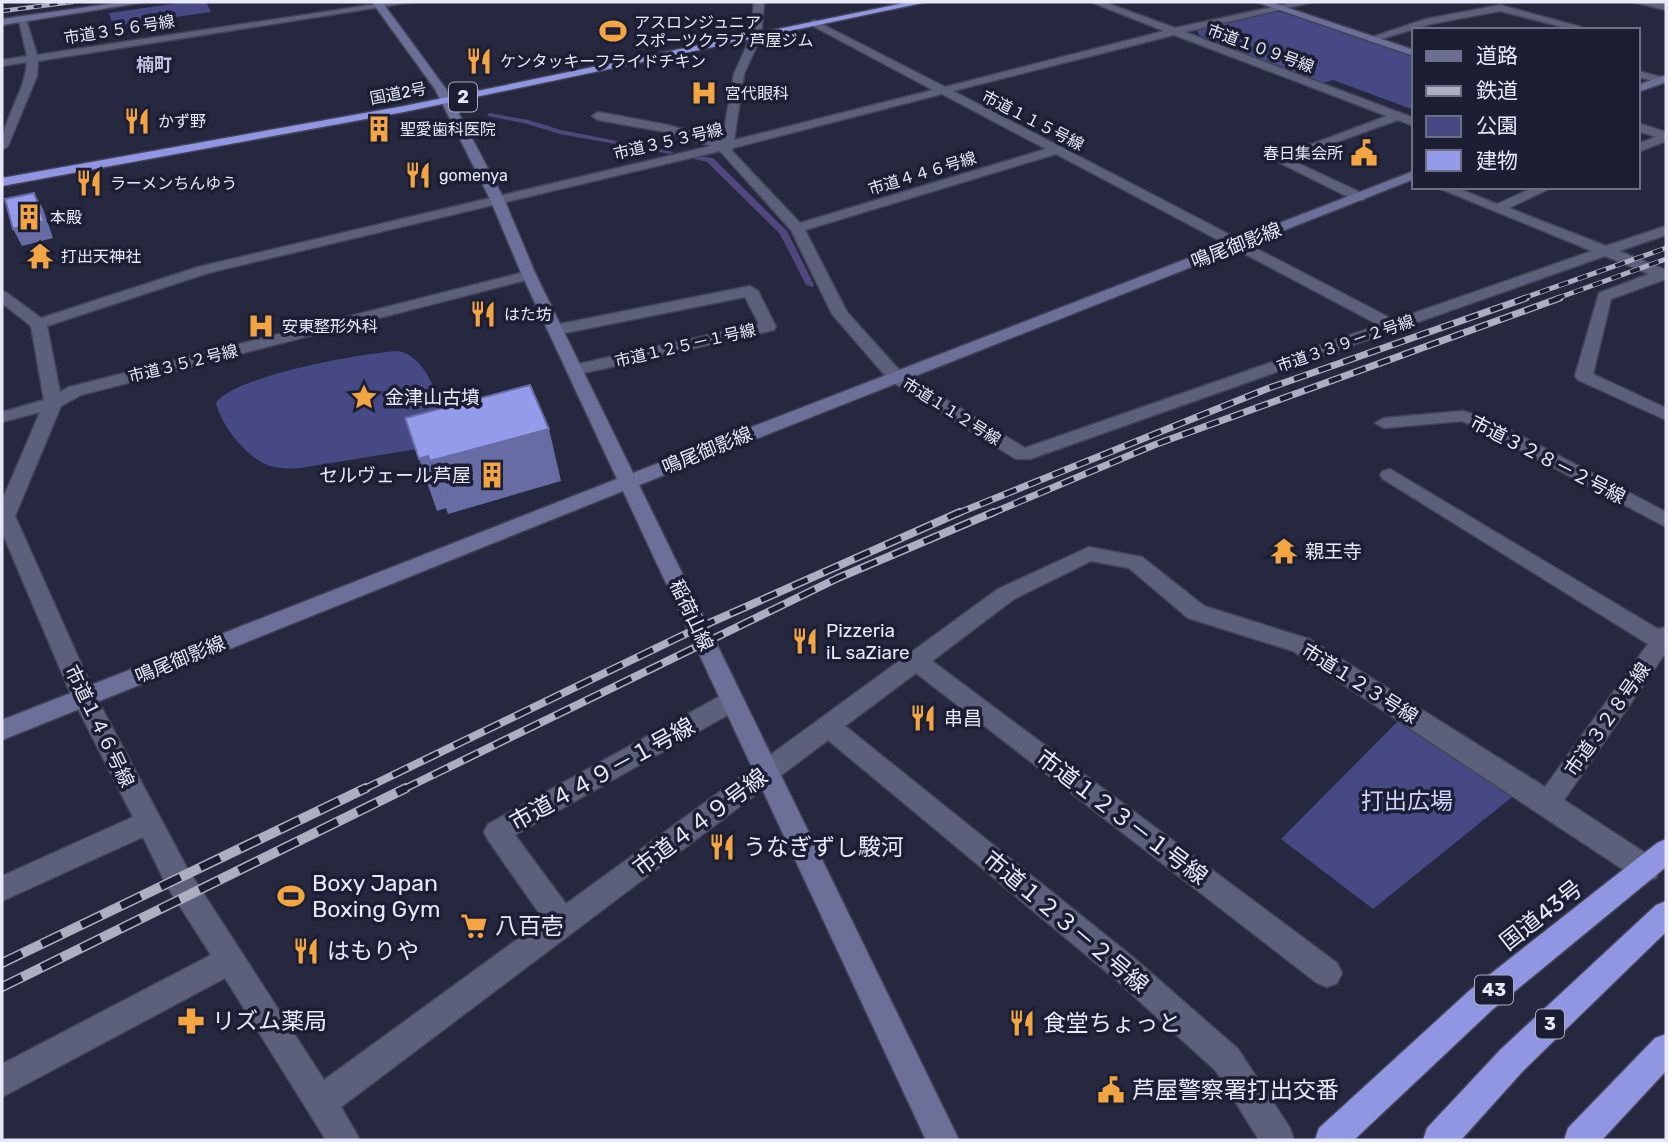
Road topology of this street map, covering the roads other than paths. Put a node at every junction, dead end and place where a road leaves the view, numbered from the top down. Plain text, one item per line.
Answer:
1 (141, 2) edge
2 (407, 2) edge
3 (759, 2) edge
4 (875, 2) edge
5 (922, 2) edge
6 (1096, 2) edge
7 (1261, 2) edge
8 (1308, 2) edge
9 (1638, 2) edge
10 (378, 4) edge
11 (1277, 7) junction
12 (1666, 7) edge
13 (22, 19) junction
14 (1429, 21) junction
15 (2, 22) edge
16 (814, 23) junction
17 (1451, 27) dead end
18 (1574, 28) edge
19 (757, 31) junction
20 (1173, 32) junction
21 (1371, 38) junction
22 (1412, 52) edge
23 (33, 58) junction
24 (2, 63) edge
25 (1640, 74) edge
26 (1664, 79) edge
27 (1640, 88) edge
28 (943, 91) junction
29 (413, 94) dead end
30 (443, 95) junction
31 (598, 116) dead end
32 (1398, 116) junction
33 (1412, 121) edge
34 (1640, 128) edge
35 (1666, 136) edge
36 (2, 146) edge
37 (726, 146) junction
38 (1640, 147) edge
39 (1057, 150) junction
40 (1412, 176) edge
41 (2, 182) edge
42 (1447, 189) edge
43 (1542, 189) edge
44 (1359, 197) junction
45 (497, 199) junction
46 (1496, 209) junction
47 (797, 228) junction
48 (1666, 230) edge
49 (1238, 244) junction
50 (1604, 252) junction
51 (529, 275) junction
52 (1664, 275) edge
53 (2, 296) edge
54 (39, 324) junction
55 (1393, 326) junction
56 (555, 330) junction
57 (575, 370) junction
58 (895, 376) junction
59 (53, 403) junction
60 (1666, 415) edge
61 (2, 417) edge
62 (1384, 422) dead end
63 (1023, 455) joint
64 (1390, 475) dead end
65 (629, 481) junction
66 (1666, 520) edge
67 (1089, 555) joint
68 (1664, 638) edge
69 (916, 661) junction
70 (84, 697) junction
71 (732, 701) junction
72 (829, 727) junction
73 (2, 730) edge
74 (766, 772) junction
75 (1548, 803) junction
76 (148, 822) junction
77 (1656, 860) edge
78 (2, 889) edge
79 (1666, 914) edge
80 (564, 923) junction
81 (230, 961) junction
82 (1327, 973) dead end
83 (1666, 1049) edge
84 (2, 1081) edge
85 (320, 1103) junction
86 (344, 1140) edge
87 (943, 1140) edge
88 (1278, 1140) edge
89 (1331, 1140) edge
90 (1439, 1140) edge
91 (1580, 1140) edge

1 - 13 street
2 - 10 street, 市道３５６号線
3 - 19 street
4 - 19 highway, 国道2号 / 2
5 - 16 highway, 国道2号 / 2
6 - 20 street, 市道１０９号線
7 - 11 street
8 - 11 street, 市道３５３号線
9 - 12 street
10 - 23 street, 市道３５６号線
10 - 30 street, 稲荷山線
11 - 20 street, 市道３５３号線
11 - 21 street
13 - 15 street
13 - 23 street
14 - 17 street
14 - 18 street
14 - 21 street
16 - 19 highway, 国道2号 / 2
16 - 28 street, 市道１１５号線
19 - 30 highway, 国道2号 / 2
19 - 37 street
20 - 28 street, 市道３５３号線
20 - 32 street, 市道１０９号線
21 - 22 street
23 - 24 street, 市道３５６号線
23 - 36 street
25 - 26 street
26 - 27 street
28 - 37 street, 市道３５３号線
28 - 39 street, 市道１１５号線
29 - 30 highway, 国道2号 / 2
30 - 41 highway, 国道2号 / 2
30 - 45 street, 稲荷山線
31 - 37 street
32 - 33 street, 市道１０９号線
32 - 44 street
34 - 35 street
35 - 38 street
37 - 45 street, 市道３５３号線
37 - 47 street, 市道１１２号線
39 - 47 street, 市道４４６号線
39 - 49 street, 市道１１５号線
40 - 44 street, 鳴尾御影線
42 - 46 street
43 - 46 street
44 - 49 street, 鳴尾御影線
45 - 51 street, 稲荷山線
45 - 54 street, 市道３５３号線
46 - 50 street
47 - 58 street, 市道１１２号線
48 - 50 street, 市道３３９－２号線
49 - 55 street, 市道１１５号線
49 - 58 street, 鳴尾御影線
50 - 52 street
50 - 55 street, 市道３３９－２号線
51 - 56 street, 稲荷山線
51 - 59 street, 市道３５２号線
52 - 60 street
53 - 54 street
54 - 59 street
55 - 63 street, 市道３３９－２号線
56 - 57 street, 稲荷山線
56 - 57 street, 市道１２５－１号線
57 - 65 street, 稲荷山線
58 - 63 street, 市道１１２号線
58 - 65 street, 鳴尾御影線
59 - 61 street, 市道３５２号線
59 - 70 street, 市道１４６号線
62 - 66 street, 市道３２８－２号線
64 - 68 street
65 - 70 street, 鳴尾御影線
65 - 71 street, 稲荷山線
67 - 69 street, 市道４４９号線
67 - 75 street, 市道１２３号線
68 - 75 street, 市道３２８号線
69 - 72 street, 市道４４９号線
69 - 82 street, 市道１２３－１号線
70 - 73 street, 鳴尾御影線
70 - 76 street, 市道１４６号線
71 - 74 street, 稲荷山線
71 - 80 street, 市道４４９－１号線
72 - 74 street, 市道４４９号線
72 - 88 street, 市道１２３－２号線
74 - 80 street, 市道４４９号線
74 - 87 street, 稲荷山線
75 - 77 street, 市道１２３号線
76 - 78 street
76 - 81 street, 市道１４６号線
77 - 89 highway, 国道43号 / 43
79 - 90 highway, 3
80 - 85 street, 市道４４９号線
81 - 84 street
81 - 85 street, 市道１４６号線
83 - 91 highway
85 - 86 street, 市道１４６号線

